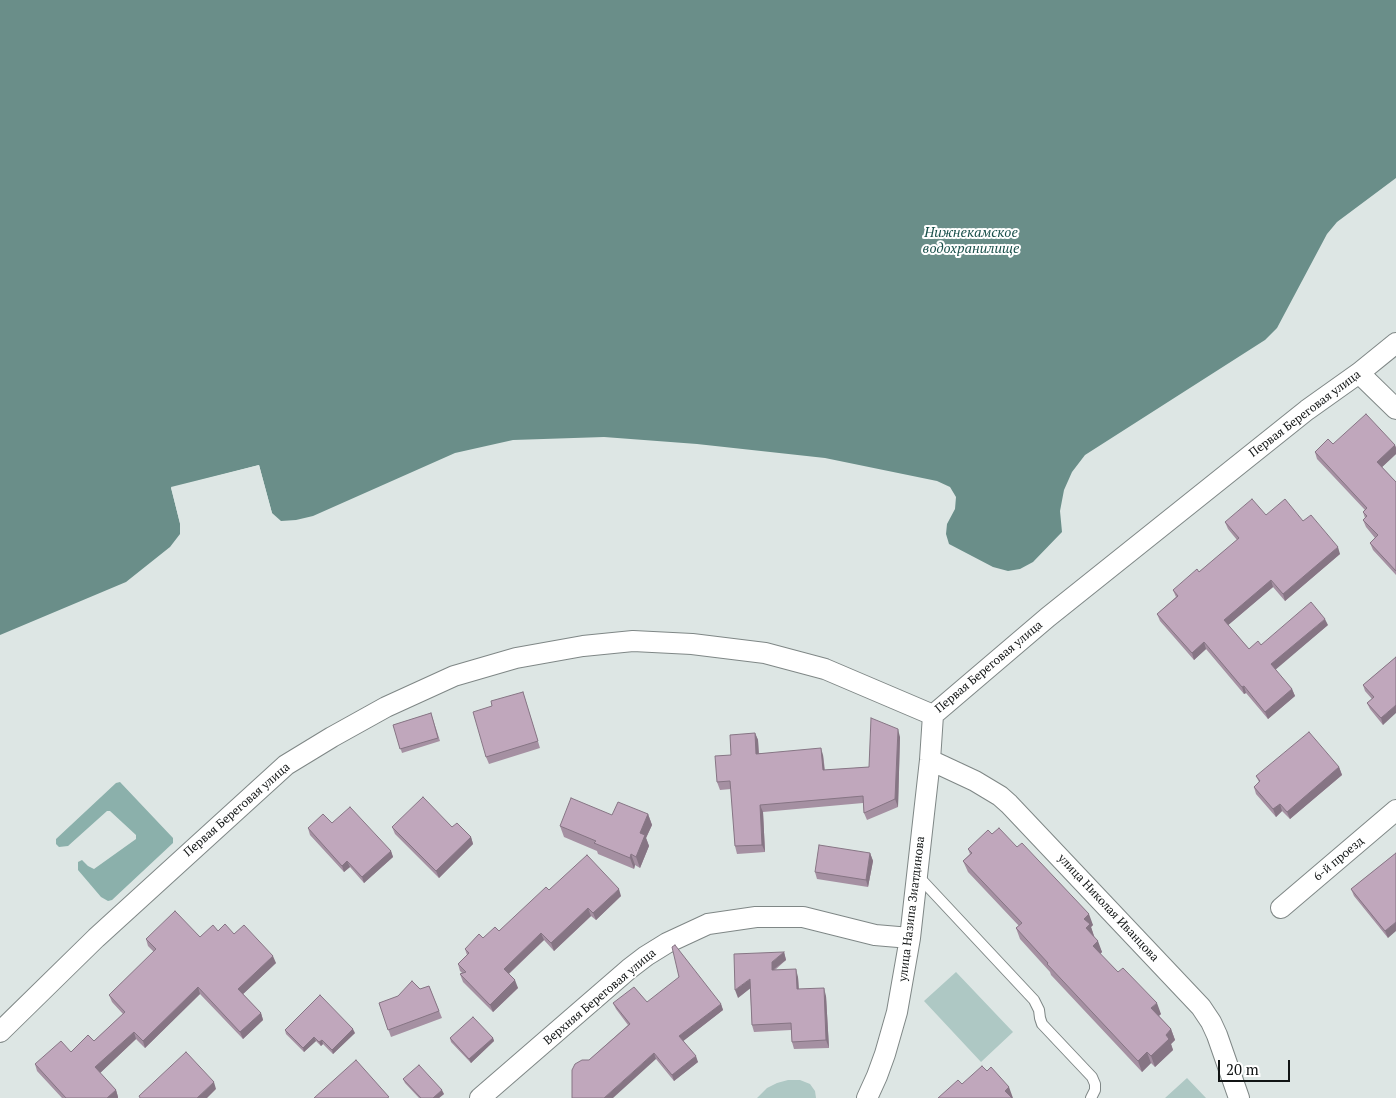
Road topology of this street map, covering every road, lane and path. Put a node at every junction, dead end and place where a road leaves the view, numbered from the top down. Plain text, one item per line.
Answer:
1 (1396, 343) edge
2 (1359, 373) junction
3 (1396, 409) edge
4 (933, 715) junction
5 (930, 760) junction
6 (1396, 810) edge
7 (917, 875) junction
8 (1281, 908) dead end
9 (910, 938) junction
10 (0, 1032) edge
11 (480, 1098) edge
12 (867, 1098) edge
13 (1091, 1098) edge
14 (1239, 1098) edge

1 - 2 street, Первая Береговая улица
2 - 3 street
2 - 4 street, Первая Береговая улица
4 - 5 street, улица Назипа Зиатдинова
4 - 10 street, Первая Береговая улица
5 - 7 street, улица Назипа Зиатдинова
5 - 14 street, улица Николая Иванцова
6 - 8 street, 6-й проезд
7 - 9 street, улица Назипа Зиатдинова
7 - 13 lane
9 - 11 street, Верхняя Береговая улица
9 - 12 street, улица Назипа Зиатдинова

